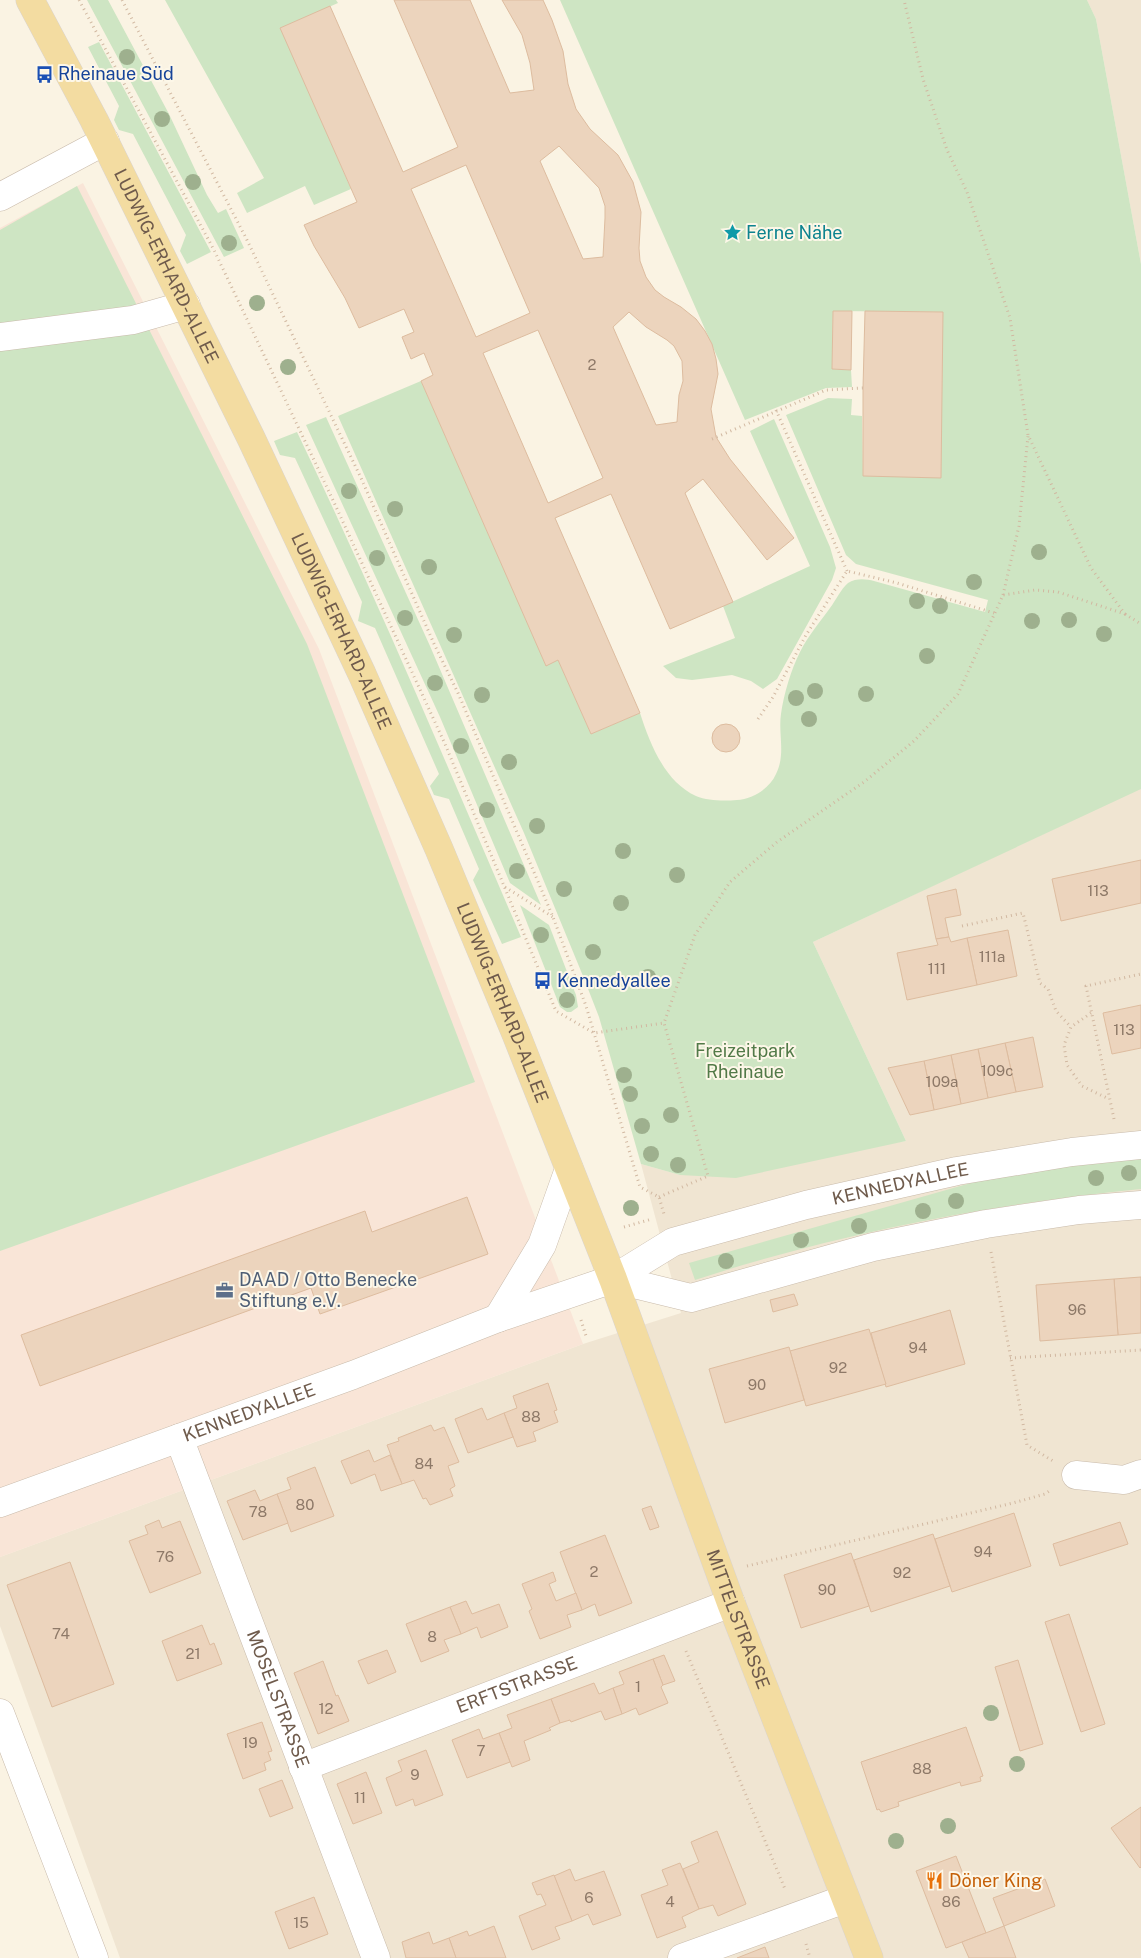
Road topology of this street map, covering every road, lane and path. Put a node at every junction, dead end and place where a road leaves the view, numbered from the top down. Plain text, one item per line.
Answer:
1 (30, 0) edge
2 (79, 0) edge
3 (122, 0) edge
4 (904, 0) edge
5 (104, 141) junction
6 (0, 196) edge
7 (186, 305) junction
8 (0, 337) edge
9 (863, 388) dead end
10 (776, 410) junction
11 (1028, 435) junction
12 (712, 439) dead end
13 (847, 571) junction
14 (1003, 595) junction
15 (994, 613) junction
16 (1125, 614) junction
17 (1141, 624) edge
18 (758, 719) dead end
19 (504, 886) junction
20 (553, 917) junction
21 (962, 926) dead end
22 (1141, 974) edge
23 (1091, 1013) junction
24 (664, 1023) junction
25 (1071, 1027) junction
26 (594, 1033) junction
27 (1110, 1099) junction
28 (1114, 1120) dead end
29 (1141, 1145) edge
30 (569, 1169) junction
31 (659, 1197) junction
32 (1141, 1205) edge
33 (664, 1215) dead end
34 (986, 1224) junction
35 (613, 1279) junction
36 (498, 1318) junction
37 (1141, 1350) edge
38 (1010, 1358) junction
39 (179, 1438) junction
40 (1141, 1474) edge
41 (1076, 1475) junction
42 (0, 1503) edge
43 (720, 1573) junction
44 (730, 1603) junction
45 (675, 1625) junction
46 (0, 1713) edge
47 (303, 1767) junction
48 (845, 1899) junction
49 (796, 1916) junction
50 (94, 1958) edge
51 (376, 1958) edge
52 (682, 1958) edge
53 (810, 1958) edge
54 (869, 1958) edge

1 - 5 main road, LUDWIG-ERHARD-ALLEE
2 - 19 path
3 - 20 path
4 - 11 path
5 - 6 street
5 - 7 main road, LUDWIG-ERHARD-ALLEE
7 - 8 street
7 - 30 main road, LUDWIG-ERHARD-ALLEE
9 - 10 path
10 - 12 path
10 - 13 path
11 - 14 path
11 - 16 path
13 - 15 path
13 - 18 path
14 - 15 path
14 - 16 path
15 - 24 path
16 - 17 path
19 - 20 path
19 - 26 path
20 - 26 path
21 - 25 path
22 - 23 path
23 - 25 path
23 - 27 path
24 - 26 path
24 - 31 path
25 - 27 path
26 - 31 path
27 - 28 path
29 - 35 street, KENNEDYALLEE
30 - 35 main road, LUDWIG-ERHARD-ALLEE
30 - 36 street
31 - 33 path
32 - 34 street
34 - 35 street
34 - 38 path
35 - 36 street, KENNEDYALLEE
35 - 43 main road, MITTELSTRASSE
36 - 39 street, KENNEDYALLEE
37 - 38 path
38 - 41 path
39 - 42 street, KENNEDYALLEE
39 - 47 street, MOSELSTRASSE
40 - 41 street
41 - 43 path
43 - 44 main road, MITTELSTRASSE
44 - 45 street, ERFTSTRASSE
44 - 48 main road, MITTELSTRASSE
45 - 47 street, ERFTSTRASSE
45 - 49 path
46 - 50 street
47 - 51 street, MOSELSTRASSE
48 - 49 street
48 - 54 main road, MITTELSTRASSE
49 - 52 street
49 - 53 path

